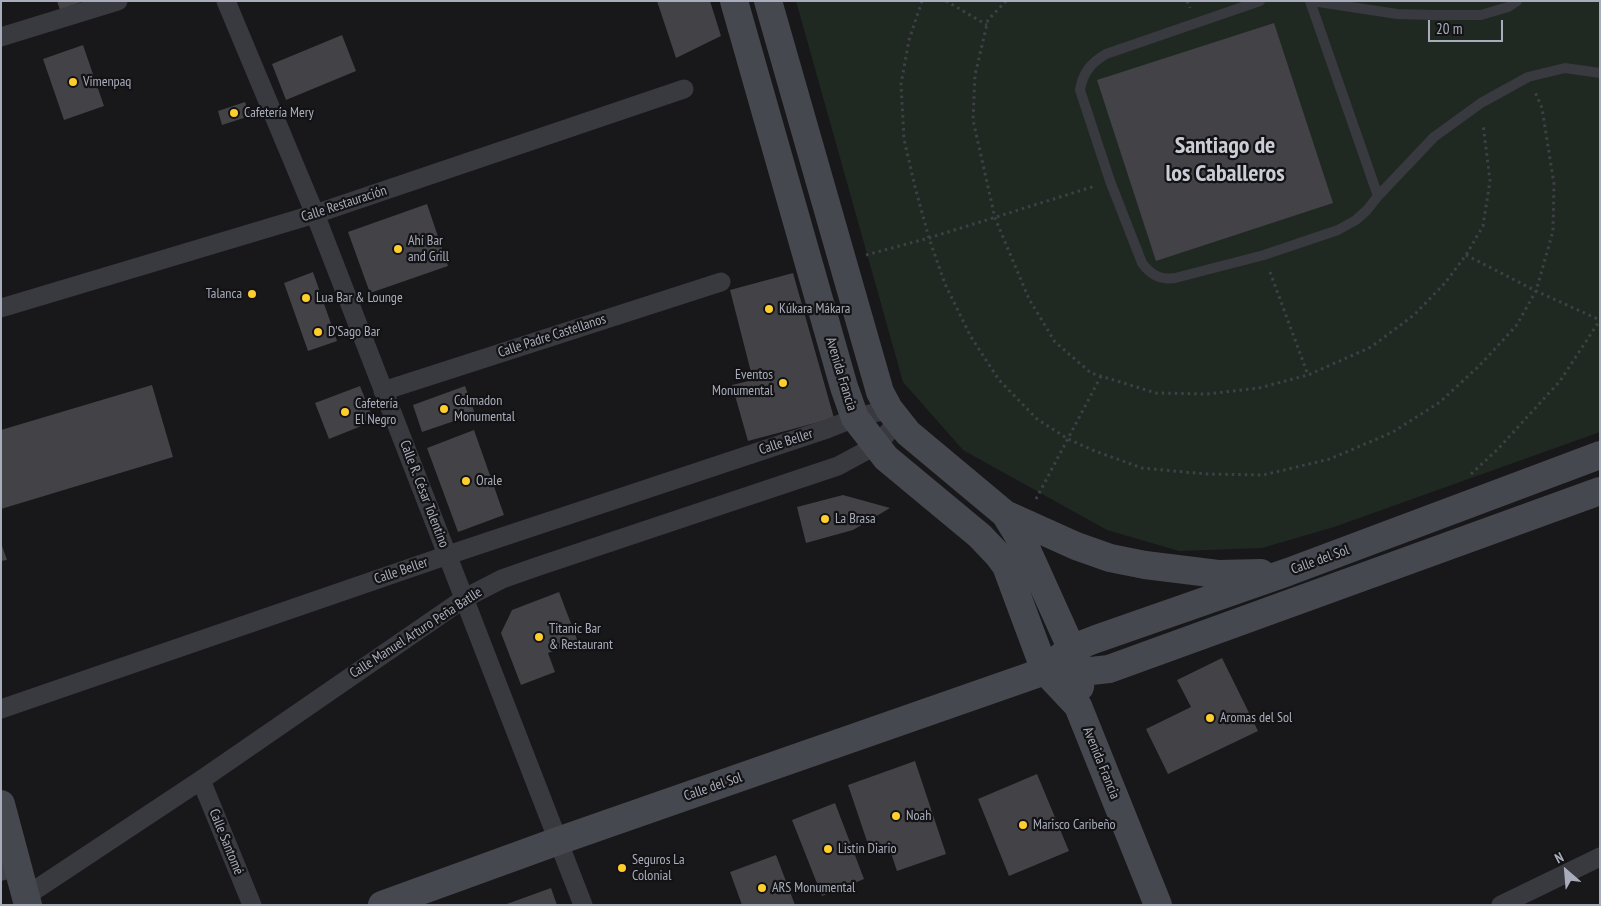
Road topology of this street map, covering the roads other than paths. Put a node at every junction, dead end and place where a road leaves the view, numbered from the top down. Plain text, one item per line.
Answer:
1 (118, 1) edge
2 (226, 1) edge
3 (734, 1) edge
4 (768, 1) edge
5 (1260, 1) edge
6 (1311, 1) edge
7 (1516, 1) edge
8 (1, 37) edge
9 (1600, 74) edge
10 (684, 89) dead end
11 (1378, 196) junction
12 (316, 214) junction
13 (721, 282) dead end
14 (1, 308) edge
15 (383, 391) junction
16 (893, 415) junction
17 (855, 418) junction
18 (875, 446) junction
19 (1600, 455) edge
20 (1600, 491) edge
21 (1015, 518) junction
22 (448, 555) junction
23 (1288, 572) junction
24 (465, 598) junction
25 (1076, 661) junction
26 (1045, 671) junction
27 (1078, 706) junction
28 (1, 710) edge
29 (201, 780) junction
30 (1, 804) edge
31 (558, 841) junction
32 (1600, 857) edge
33 (27, 900) edge
34 (252, 905) edge
35 (382, 905) edge
36 (583, 905) edge
37 (1158, 905) edge
38 (1501, 905) edge

1 - 8 street
2 - 12 street, Calle R. César Tolentino
3 - 17 main road, Avenida Francia
4 - 16 main road
5 - 11 lane
6 - 7 lane
6 - 11 lane
9 - 11 lane
10 - 12 street, Calle Restauración
12 - 14 street, Calle Restauración
12 - 15 street, Calle R. César Tolentino
13 - 15 street, Calle Padre Castellanos
15 - 22 street, Calle R. César Tolentino
16 - 17 street, Calle Beller
16 - 18 street, Calle Manuel Arturo Peña Batlle
16 - 21 main road
17 - 18 main road, Avenida Francia
17 - 22 street, Calle Beller
18 - 24 street, Calle Manuel Arturo Peña Batlle
18 - 26 main road, Avenida Francia
19 - 23 main road, Calle del Sol
20 - 25 main road
21 - 23 main road
21 - 25 main road
22 - 24 street, Calle R. César Tolentino
22 - 28 street, Calle Beller
23 - 25 main road, Calle del Sol
24 - 29 street, Calle Manuel Arturo Peña Batlle
24 - 31 street, Calle R. César Tolentino
25 - 26 main road, Calle del Sol
25 - 27 main road, Avenida Francia
26 - 27 main road, Avenida Francia
26 - 31 main road, Calle del Sol
27 - 37 main road, Avenida Francia
29 - 33 street, Calle Manuel Arturo Peña Batlle
29 - 34 street, Calle Santomé
30 - 33 main road
31 - 35 main road, Calle del Sol
31 - 36 street, Calle R. César Tolentino
32 - 38 street

